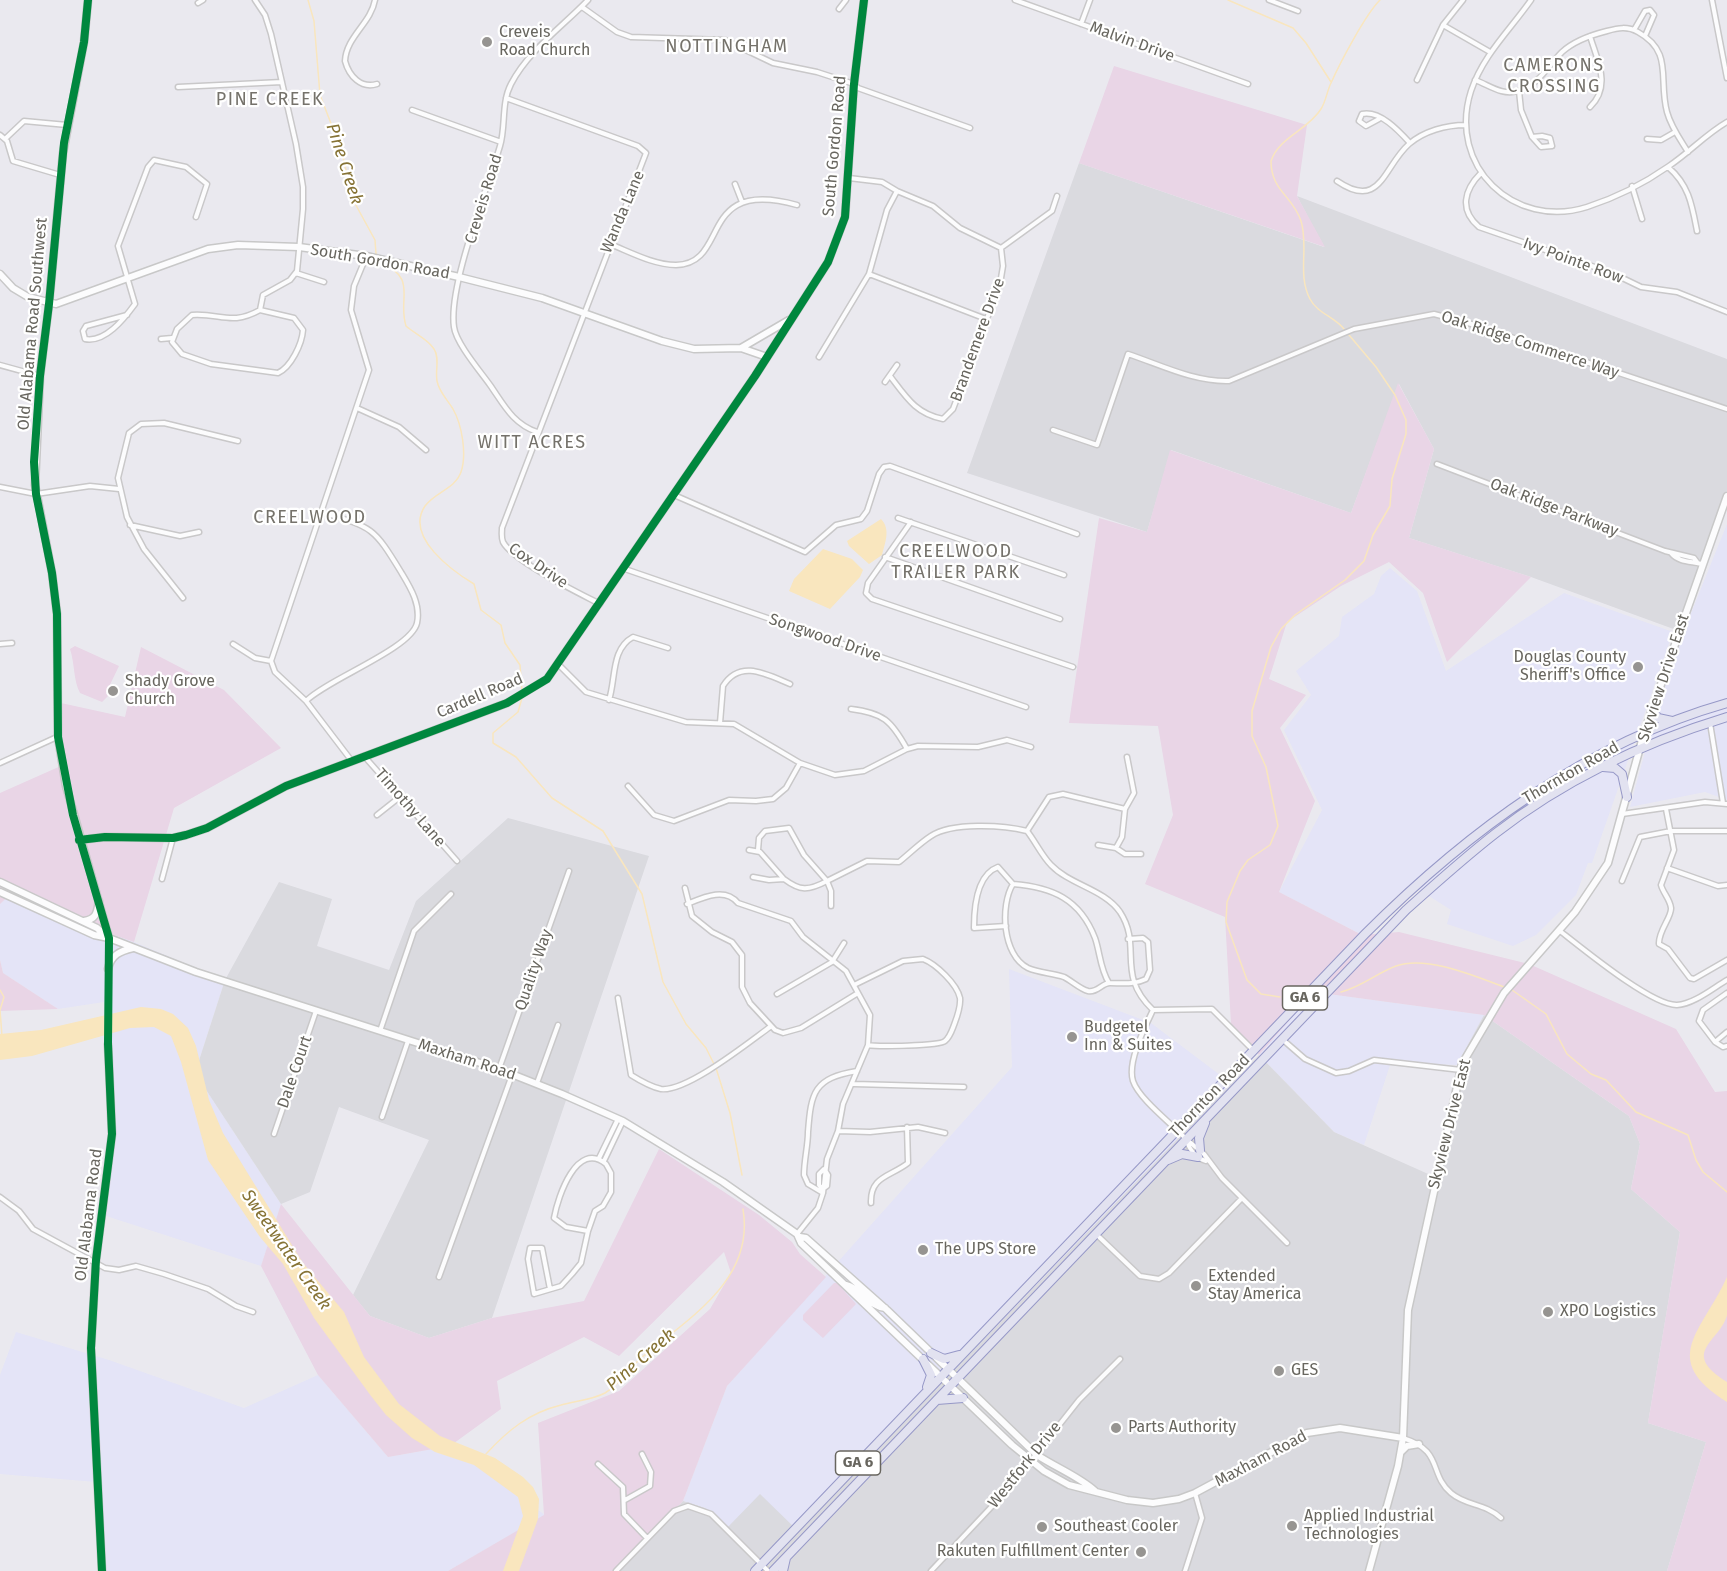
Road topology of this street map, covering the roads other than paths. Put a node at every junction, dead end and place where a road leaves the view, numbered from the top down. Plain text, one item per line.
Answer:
1 (88, 0) edge
2 (255, 0) edge
3 (375, 0) edge
4 (588, 0) edge
5 (846, 0) edge
6 (864, 0) edge
7 (1015, 0) edge
8 (1090, 0) edge
9 (1463, 0) edge
10 (1531, 0) edge
11 (1712, 0) edge
12 (1273, 1) edge
13 (582, 7) junction
14 (839, 9) dead end
15 (1298, 10) dead end
16 (1081, 24) junction
17 (1443, 25) junction
18 (1634, 30) junction
19 (1590, 36) junction
20 (1645, 36) junction
21 (1490, 52) junction
22 (1727, 78) edge
23 (1417, 80) dead end
24 (1475, 80) junction
25 (282, 82) junction
26 (377, 84) dead end
27 (854, 84) junction
28 (1248, 84) dead end
29 (178, 87) dead end
30 (1519, 91) junction
31 (506, 98) junction
32 (1590, 107) dead end
33 (412, 110) dead end
34 (1379, 118) junction
35 (1727, 122) edge
36 (67, 125) junction
37 (1466, 125) junction
38 (970, 128) dead end
39 (1675, 132) junction
40 (0, 135) edge
41 (1532, 137) junction
42 (5, 138) junction
43 (1647, 139) dead end
44 (501, 142) junction
45 (1410, 143) junction
46 (1688, 152) junction
47 (1668, 167) junction
48 (1481, 173) junction
49 (61, 175) junction
50 (849, 178) junction
51 (1337, 181) dead end
52 (735, 184) dead end
53 (1632, 186) junction
54 (897, 191) junction
55 (1057, 196) dead end
56 (742, 202) junction
57 (797, 206) dead end
58 (196, 217) dead end
59 (1642, 219) dead end
60 (1697, 231) dead end
61 (610, 244) junction
62 (299, 247) junction
63 (1001, 248) junction
64 (366, 256) junction
65 (296, 273) junction
66 (0, 274) edge
67 (869, 274) junction
68 (127, 277) junction
69 (459, 277) junction
70 (324, 282) dead end
71 (49, 304) junction
72 (260, 310) junction
73 (584, 312) junction
74 (1727, 312) edge
75 (127, 315) junction
76 (792, 318) junction
77 (986, 319) junction
78 (172, 338) junction
79 (161, 339) dead end
80 (741, 348) junction
81 (767, 357) junction
82 (819, 357) dead end
83 (0, 365) edge
84 (897, 365) dead end
85 (40, 376) junction
86 (891, 376) junction
87 (885, 382) dead end
88 (357, 408) junction
89 (1727, 409) edge
90 (1053, 430) dead end
91 (537, 432) junction
92 (238, 441) dead end
93 (426, 450) dead end
94 (1437, 464) dead end
95 (0, 487) edge
96 (119, 489) junction
97 (36, 494) junction
98 (673, 494) junction
99 (1727, 495) edge
100 (320, 512) junction
101 (898, 518) dead end
102 (911, 522) junction
103 (130, 525) junction
104 (199, 532) dead end
105 (1077, 534) dead end
106 (885, 557) junction
107 (1700, 563) junction
108 (625, 569) junction
109 (1064, 575) dead end
110 (183, 598) dead end
111 (600, 604) junction
112 (1060, 619) dead end
113 (12, 643) dead end
114 (0, 644) edge
115 (233, 644) dead end
116 (668, 648) dead end
117 (271, 662) junction
118 (559, 665) junction
119 (1072, 668) dead end
120 (790, 684) dead end
121 (609, 700) junction
122 (306, 701) junction
123 (1727, 703) edge
124 (1026, 707) dead end
125 (850, 709) dead end
126 (1652, 710) junction
127 (1727, 717) edge
128 (1673, 721) junction
129 (1710, 722) junction
130 (720, 723) junction
131 (1644, 733) junction
132 (58, 737) junction
133 (1031, 747) dead end
134 (907, 749) junction
135 (1640, 749) junction
136 (363, 755) junction
137 (1127, 757) dead end
138 (351, 760) junction
139 (0, 763) edge
140 (800, 763) junction
141 (1601, 767) junction
142 (627, 786) dead end
143 (401, 796) junction
144 (1627, 798) junction
145 (1725, 803) edge
146 (1125, 809) junction
147 (1666, 809) junction
148 (1622, 814) junction
149 (377, 815) dead end
150 (1027, 831) junction
151 (1671, 831) junction
152 (1727, 831) edge
153 (173, 838) junction
154 (80, 840) junction
155 (1098, 845) dead end
156 (1116, 848) junction
157 (749, 850) dead end
158 (758, 850) junction
159 (1141, 855) dead end
160 (457, 861) dead end
161 (1667, 868) junction
162 (569, 871) dead end
163 (753, 877) dead end
164 (162, 879) dead end
165 (784, 879) junction
166 (827, 881) junction
167 (1622, 881) dead end
168 (0, 882) edge
169 (1013, 884) junction
170 (1727, 885) edge
171 (685, 888) dead end
172 (0, 892) edge
173 (451, 894) dead end
174 (100, 900) junction
175 (687, 904) junction
176 (831, 906) dead end
177 (81, 921) junction
178 (1006, 926) junction
179 (1560, 931) junction
180 (109, 938) junction
181 (1128, 939) junction
182 (844, 944) dead end
183 (135, 948) junction
184 (1727, 960) edge
185 (832, 962) junction
186 (108, 969) junction
187 (1727, 980) edge
188 (1109, 983) junction
189 (1133, 983) junction
190 (854, 985) junction
191 (858, 993) junction
192 (1727, 993) edge
193 (777, 994) dead end
194 (618, 998) dead end
195 (316, 1010) junction
196 (1153, 1010) junction
197 (558, 1025) dead end
198 (770, 1027) junction
199 (380, 1032) junction
200 (1727, 1032) edge
201 (1282, 1039) junction
202 (408, 1041) junction
203 (1715, 1042) junction
204 (108, 1044) joint
205 (868, 1045) junction
206 (1727, 1046) edge
207 (1254, 1051) junction
208 (499, 1070) junction
209 (1461, 1070) junction
210 (857, 1071) junction
211 (512, 1075) junction
212 (537, 1084) junction
213 (854, 1084) junction
214 (964, 1087) dead end
215 (1208, 1115) junction
216 (381, 1117) dead end
217 (621, 1120) junction
218 (907, 1128) junction
219 (1178, 1130) junction
220 (838, 1131) junction
221 (945, 1133) dead end
222 (274, 1134) dead end
223 (1186, 1139) junction
224 (1202, 1156) junction
225 (601, 1160) junction
226 (1160, 1166) junction
227 (825, 1169) junction
228 (823, 1191) junction
229 (0, 1197) edge
230 (1242, 1198) junction
231 (871, 1203) dead end
232 (588, 1231) junction
233 (1096, 1234) junction
234 (799, 1236) junction
235 (1287, 1244) dead end
236 (96, 1260) junction
237 (439, 1277) dead end
238 (846, 1285) junction
239 (550, 1289) junction
240 (885, 1308) junction
241 (254, 1312) dead end
242 (931, 1353) junction
243 (963, 1353) junction
244 (923, 1359) junction
245 (1120, 1359) dead end
246 (947, 1370) junction
247 (941, 1377) junction
248 (956, 1378) junction
249 (950, 1385) junction
250 (922, 1396) junction
251 (963, 1398) junction
252 (935, 1401) junction
253 (1402, 1438) junction
254 (1419, 1444) junction
255 (1400, 1452) junction
256 (642, 1454) dead end
257 (1037, 1455) junction
258 (1031, 1462) junction
259 (598, 1464) dead end
260 (1096, 1491) junction
261 (1196, 1493) junction
262 (625, 1500) junction
263 (1501, 1518) dead end
264 (647, 1538) junction
265 (787, 1556) junction
266 (762, 1564) junction
267 (102, 1571) edge
268 (616, 1571) edge
269 (755, 1571) edge
270 (770, 1571) edge
271 (783, 1571) edge
272 (931, 1571) edge
273 (1185, 1571) edge
274 (1369, 1571) edge

1 - 36 street, Old Alabama Road Southwest
2 - 25 street
3 - 26 street
4 - 13 street, Creveis Road
5 - 14 street
6 - 27 street, South Gordon Road
7 - 16 street, Malvin Drive
8 - 16 street
9 - 17 street
10 - 21 street
11 - 22 street
12 - 15 street
13 - 27 street
13 - 31 street, Creveis Road
16 - 28 street, Malvin Drive
17 - 21 street
17 - 23 street
18 - 19 street
18 - 20 street
18 - 20 street
19 - 30 street
19 - 32 street
20 - 39 street
21 - 24 street
24 - 30 street
24 - 37 street
25 - 29 street
25 - 62 street
27 - 38 street
27 - 50 street, South Gordon Road
30 - 41 street
31 - 44 street, Creveis Road
31 - 61 street, Wanda Lane
33 - 44 street
34 - 34 street
34 - 45 street
35 - 46 street
36 - 42 street
36 - 49 street, Old Alabama Road Southwest
37 - 45 street
37 - 48 street
39 - 43 street
39 - 46 street
40 - 42 street
41 - 41 street
42 - 49 street
44 - 69 street, Creveis Road
45 - 51 street
46 - 47 street
47 - 53 street
47 - 60 street
48 - 53 street
48 - 74 street, Ivy Pointe Row
49 - 71 street, Old Alabama Road Southwest
50 - 54 street
50 - 76 street, South Gordon Road
52 - 56 street
53 - 59 street
54 - 63 street
54 - 67 street
55 - 63 street
56 - 57 street
56 - 61 street
58 - 68 street
61 - 73 street, Wanda Lane
62 - 64 street, South Gordon Road
62 - 65 street
62 - 68 street, South Gordon Road
63 - 77 street, Brandemere Drive
64 - 69 street, South Gordon Road
64 - 88 street
65 - 70 street
65 - 72 street
66 - 71 street
67 - 77 street
67 - 82 street
68 - 71 street, South Gordon Road
68 - 75 street
69 - 73 street, South Gordon Road
69 - 91 street, Creveis Road
71 - 85 street, Old Alabama Road Southwest
72 - 78 street
72 - 78 street
73 - 80 street, South Gordon Road
73 - 91 street, Cox Drive
75 - 75 street
76 - 80 street
76 - 81 street, Cardell Road
77 - 86 street, Brandemere Drive
78 - 79 street
80 - 81 street, South Gordon Road
81 - 98 street, Cardell Road
83 - 85 street
84 - 86 street
85 - 97 street, Old Alabama Road Southwest
86 - 87 street
88 - 93 street
88 - 100 street
89 - 90 street, Oak Ridge Commerce Way
91 - 111 street, Cox Drive
92 - 96 street
94 - 107 street, Oak Ridge Parkway
95 - 97 street
96 - 97 street
96 - 103 street
97 - 132 street, Old Alabama Road Southwest
98 - 105 street
98 - 108 street, Cardell Road
99 - 107 street, Skyview Drive East
100 - 117 street
100 - 122 street
101 - 102 street
102 - 106 street
102 - 109 street
103 - 104 street
103 - 110 street
106 - 112 street
106 - 119 street
107 - 126 street, Skyview Drive East
108 - 111 street, Cardell Road
108 - 124 street, Songwood Drive
111 - 118 street, Cardell Road
113 - 114 street
115 - 117 street
116 - 121 street
117 - 122 street
118 - 121 street
118 - 136 street, Cardell Road
120 - 130 street
121 - 130 street
122 - 138 street
123 - 128 highway, Thornton Road / GA 6
125 - 134 street
126 - 128 highway
126 - 131 street, Skyview Drive East
127 - 129 highway, Thornton Road / GA 6
128 - 131 highway, Thornton Road / GA 6
129 - 135 highway, Thornton Road / GA 6
129 - 145 street
130 - 140 street
131 - 135 street, Skyview Drive East
131 - 207 highway, Thornton Road / GA 6
132 - 139 street
132 - 154 street, Old Alabama Road Southwest
133 - 134 street
134 - 140 street
135 - 141 highway, Thornton Road / GA 6
135 - 144 street, Skyview Drive East
136 - 138 street, Cardell Road
136 - 143 street, Timothy Lane
137 - 146 street
138 - 153 street, Cardell Road
140 - 142 street
141 - 144 highway
141 - 201 highway, Thornton Road / GA 6
143 - 149 street
143 - 160 street, Timothy Lane
144 - 148 street, Skyview Drive East
145 - 147 street
146 - 150 street
146 - 156 street
147 - 148 street
147 - 151 street
148 - 179 street, Skyview Drive East
150 - 166 street
150 - 181 street
151 - 152 street
151 - 161 street
151 - 167 street
153 - 154 street, Cardell Road
153 - 164 street
154 - 174 street, Old Alabama Road Southwest
155 - 156 street
156 - 159 street
157 - 158 street
158 - 165 street
158 - 166 street
161 - 170 street
161 - 184 street
162 - 208 street, Quality Way
163 - 165 street
165 - 166 street
166 - 176 street
168 - 177 street, Maxham Road
169 - 178 street
169 - 178 street
169 - 188 street
171 - 175 street
172 - 180 street, Maxham Road
173 - 199 street
174 - 177 street
174 - 180 street, Old Alabama Road Southwest
175 - 185 street
175 - 198 street
177 - 180 street, Maxham Road
178 - 188 street
179 - 187 street
179 - 209 street, Skyview Drive East
180 - 183 street, Maxham Road
180 - 186 street, Old Alabama Road Southwest
181 - 189 street
181 - 189 street
182 - 185 street
183 - 186 street
183 - 195 street, Maxham Road
185 - 190 street
185 - 193 street
186 - 204 street, Old Alabama Road
188 - 189 street
189 - 196 street
190 - 191 street
190 - 205 street
191 - 198 street
191 - 205 street
192 - 203 street
194 - 198 street
195 - 199 street, Maxham Road
195 - 222 street, Dale Court
196 - 207 street
196 - 219 street
197 - 212 street
199 - 202 street, Maxham Road
200 - 203 street
201 - 209 street
201 - 215 highway, Thornton Road / GA 6
202 - 208 street, Maxham Road
202 - 216 street
203 - 206 street
204 - 236 street, Old Alabama Road
205 - 210 street
207 - 219 highway, Thornton Road / GA 6
208 - 211 street, Maxham Road
209 - 253 street, Skyview Drive East
210 - 213 street
210 - 228 street
211 - 212 street, Maxham Road
211 - 237 street
212 - 217 street, Maxham Road
213 - 214 street
213 - 220 street
215 - 223 highway, Thornton Road / GA 6
215 - 224 highway
217 - 225 street
217 - 234 street, Maxham Road
218 - 220 street
218 - 221 street
218 - 231 street
219 - 223 street
219 - 243 highway, Thornton Road / GA 6
220 - 227 street
223 - 224 street
223 - 226 highway, Thornton Road / GA 6
224 - 226 highway
224 - 230 street
225 - 232 street
225 - 232 street
226 - 233 highway, Thornton Road / GA 6
227 - 228 street
227 - 228 street
228 - 234 street
229 - 236 street
230 - 233 street
230 - 235 street
232 - 239 street
233 - 248 highway, Thornton Road / GA 6
234 - 238 street, Maxham Road
234 - 240 street, Maxham Road
236 - 241 street
236 - 267 street, Old Alabama Road
238 - 240 street
238 - 244 street, Maxham Road
239 - 239 street
240 - 242 street, Maxham Road
242 - 243 highway
242 - 246 street, Maxham Road
243 - 246 highway, Thornton Road / GA 6
244 - 247 street, Maxham Road
244 - 250 highway
245 - 257 street, Westfork Drive
246 - 247 highway, Thornton Road / GA 6
246 - 248 street, Maxham Road
247 - 249 street, Maxham Road
247 - 250 highway, Thornton Road / GA 6
248 - 249 highway, Thornton Road / GA 6
248 - 257 street, Maxham Road
249 - 251 street, Maxham Road
249 - 252 highway, Thornton Road / GA 6
250 - 266 highway, Thornton Road / GA 6
251 - 252 highway
251 - 258 street, Maxham Road
252 - 265 highway, Thornton Road / GA 6
253 - 254 street, Maxham Road
253 - 255 street, Skyview Drive East
253 - 261 street, Maxham Road
254 - 255 street
254 - 263 street
255 - 274 street, Skyview Drive East
256 - 262 street
257 - 258 street, Westfork Drive
257 - 260 street, Maxham Road
258 - 260 street, Maxham Road
258 - 272 street, Westfork Drive
259 - 262 street
260 - 261 street, Maxham Road
261 - 273 street
262 - 264 street
264 - 266 street
264 - 268 street
265 - 270 highway, Thornton Road / GA 6
265 - 271 highway
266 - 269 highway, Thornton Road / GA 6
266 - 270 street

